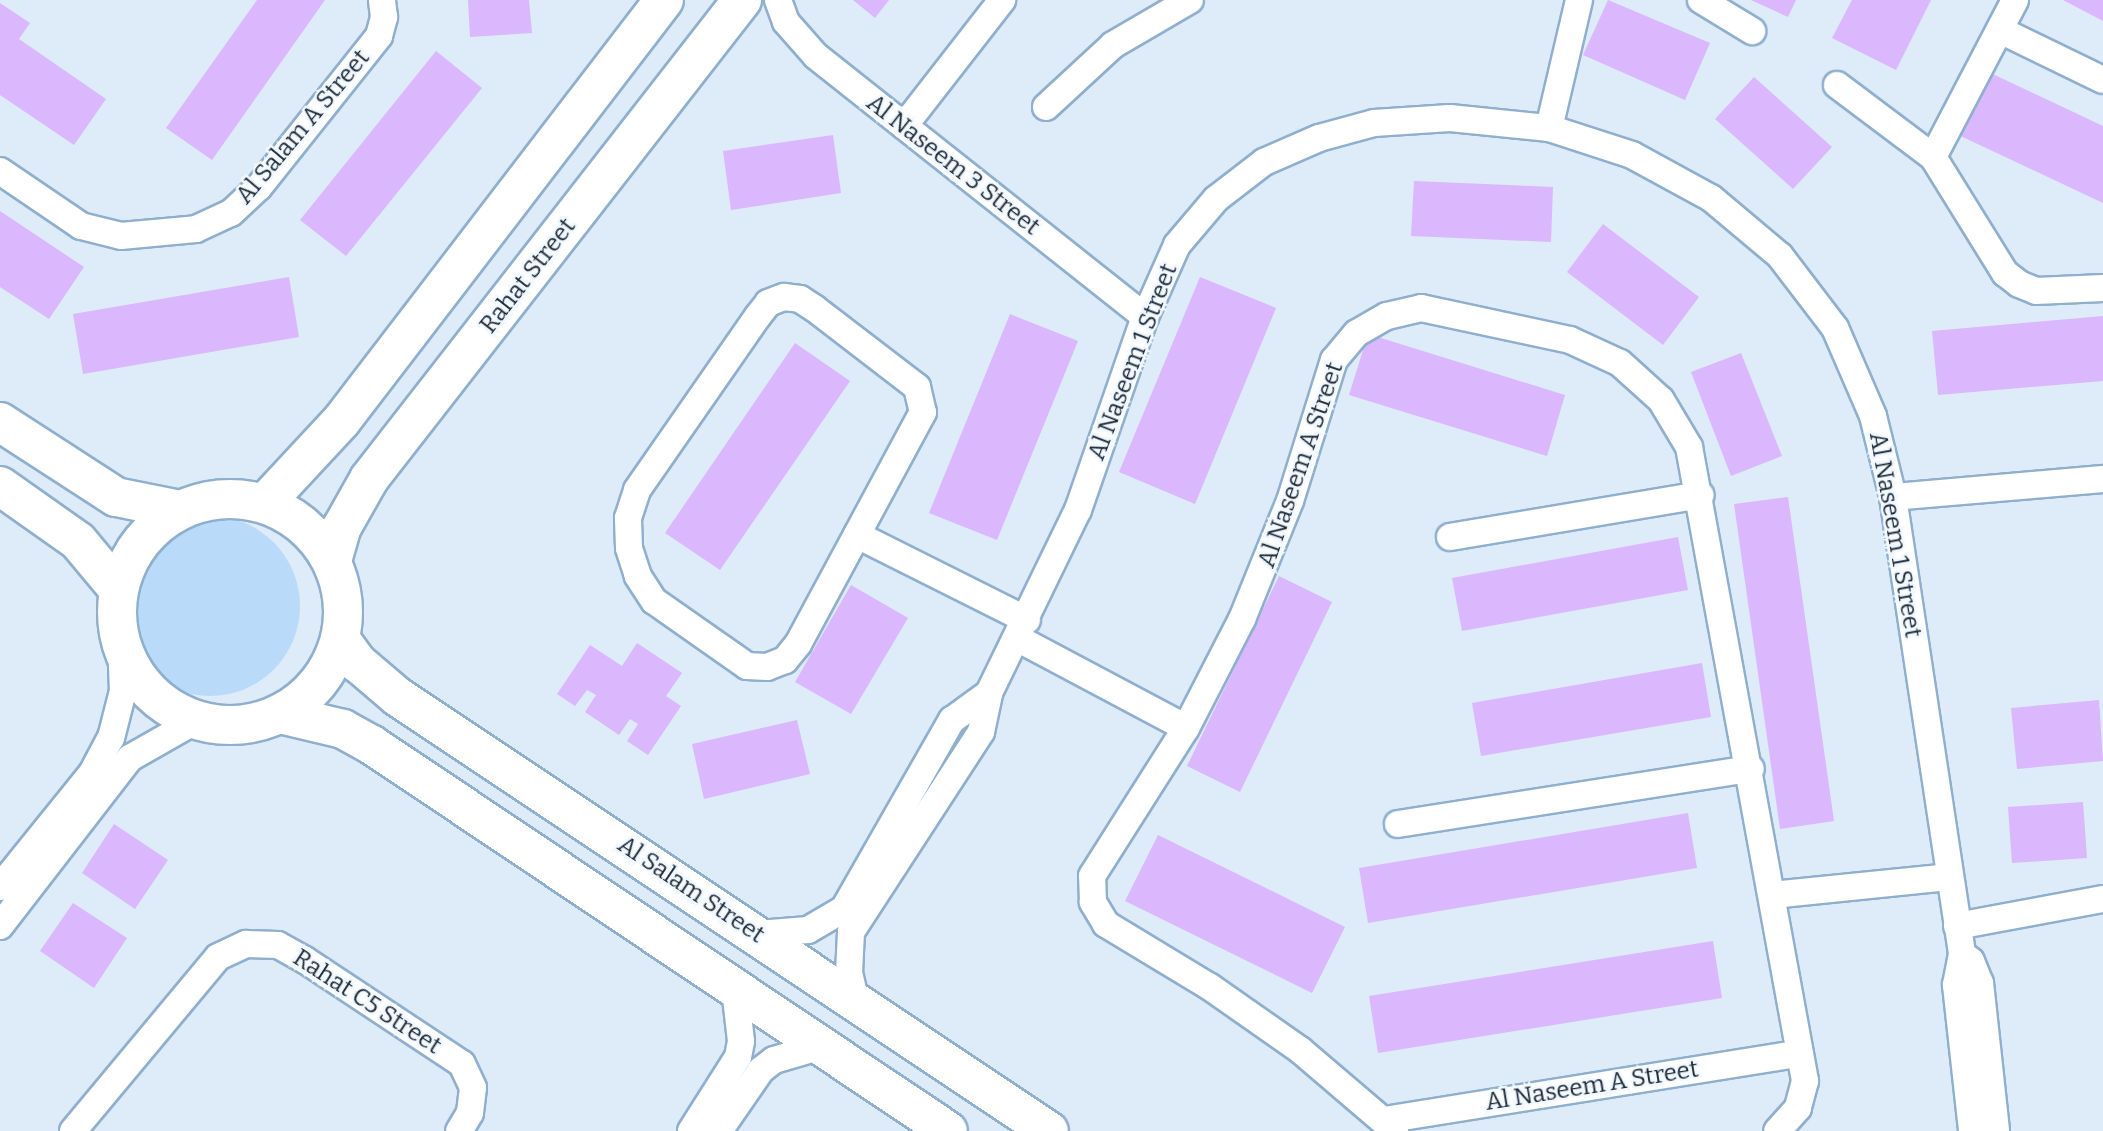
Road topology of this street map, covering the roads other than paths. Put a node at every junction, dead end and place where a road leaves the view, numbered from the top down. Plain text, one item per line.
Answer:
1 (382, 0) edge
2 (742, 0) edge
3 (778, 0) edge
4 (1002, 0) edge
5 (1190, 0) edge
6 (1579, 0) edge
7 (1701, 0) edge
8 (2015, 0) edge
9 (657, 4) edge
10 (2000, 30) junction
11 (1752, 32) dead end
12 (2103, 79) edge
13 (1838, 85) dead end
14 (1046, 107) dead end
15 (904, 126) junction
16 (1549, 128) junction
17 (1933, 157) junction
18 (0, 171) edge
19 (2103, 288) edge
20 (1145, 317) junction
21 (0, 422) edge
22 (2103, 479) edge
23 (0, 486) edge
24 (1701, 495) junction
25 (1893, 497) junction
26 (265, 503) junction
27 (180, 510) junction
28 (857, 535) junction
29 (1450, 537) dead end
30 (332, 561) junction
31 (118, 589) junction
32 (1022, 629) junction
33 (341, 640) junction
34 (121, 643) junction
35 (989, 693) junction
36 (280, 714) junction
37 (197, 720) junction
38 (1186, 728) junction
39 (933, 752) junction
40 (958, 769) junction
41 (1751, 769) junction
42 (907, 824) junction
43 (1398, 824) dead end
44 (1948, 877) junction
45 (6, 879) edge
46 (30, 890) junction
47 (1772, 895) junction
48 (2103, 899) edge
49 (0, 926) edge
50 (1957, 926) junction
51 (758, 934) junction
52 (735, 989) junction
53 (856, 1003) junction
54 (1974, 1043) junction
55 (822, 1046) junction
56 (1800, 1053) junction
57 (1390, 1125) edge
58 (706, 1128) edge
59 (73, 1131) edge
60 (459, 1131) edge
61 (948, 1131) edge
62 (1049, 1131) edge
63 (1777, 1131) edge
64 (1972, 1131) edge
65 (1996, 1131) edge

1 - 18 street, Al Salam A Street
2 - 30 street, Rahat Street
3 - 15 street, Al Naseem 3 Street
4 - 15 street
5 - 14 street
6 - 16 street
7 - 11 street
8 - 10 street
9 - 26 street
10 - 12 street
10 - 17 street
13 - 17 street
15 - 20 street, Al Naseem 3 Street
16 - 20 street, Al Naseem 1 Street
16 - 25 street, Al Naseem 1 Street
17 - 19 street
20 - 32 street, Al Naseem 1 Street
21 - 27 street
22 - 25 street
23 - 31 street
24 - 29 street
24 - 38 street, Al Naseem A Street
24 - 41 street, Al Naseem A Street
25 - 44 street, Al Naseem 1 Street
26 - 27 street
26 - 30 street
27 - 31 street
28 - 28 street
28 - 32 street
30 - 33 street
31 - 34 street
32 - 35 street, Al Naseem 1 Street
32 - 38 street
33 - 36 street
33 - 51 street, Al Salam Street
34 - 37 street
34 - 45 street
35 - 39 street, Al Naseem 1 Street
35 - 40 street, Al Naseem 1 Street
36 - 37 street
36 - 52 street
37 - 46 street
38 - 57 street, Al Naseem A Street
39 - 40 street
39 - 42 street, Al Naseem 1 Street
40 - 42 street, Al Naseem 1 Street
41 - 43 street
41 - 47 street, Al Naseem A Street
42 - 51 street, Al Naseem 1 Street
42 - 53 street, Al Naseem 1 Street
44 - 47 street
44 - 50 street, Al Naseem 1 Street
45 - 46 street
46 - 49 street
47 - 56 street, Al Naseem A Street
48 - 50 street
50 - 54 street, Al Naseem 1 Street
51 - 53 street, Al Salam Street
52 - 55 street
52 - 58 street
53 - 62 street, Al Salam Street
54 - 64 street, Al Naseem 1 Street
54 - 65 street, Al Naseem 1 Street
55 - 58 street
55 - 61 street
56 - 57 street, Al Naseem A Street
56 - 63 street, Al Naseem A Street
59 - 60 street, Rahat C5 Street

